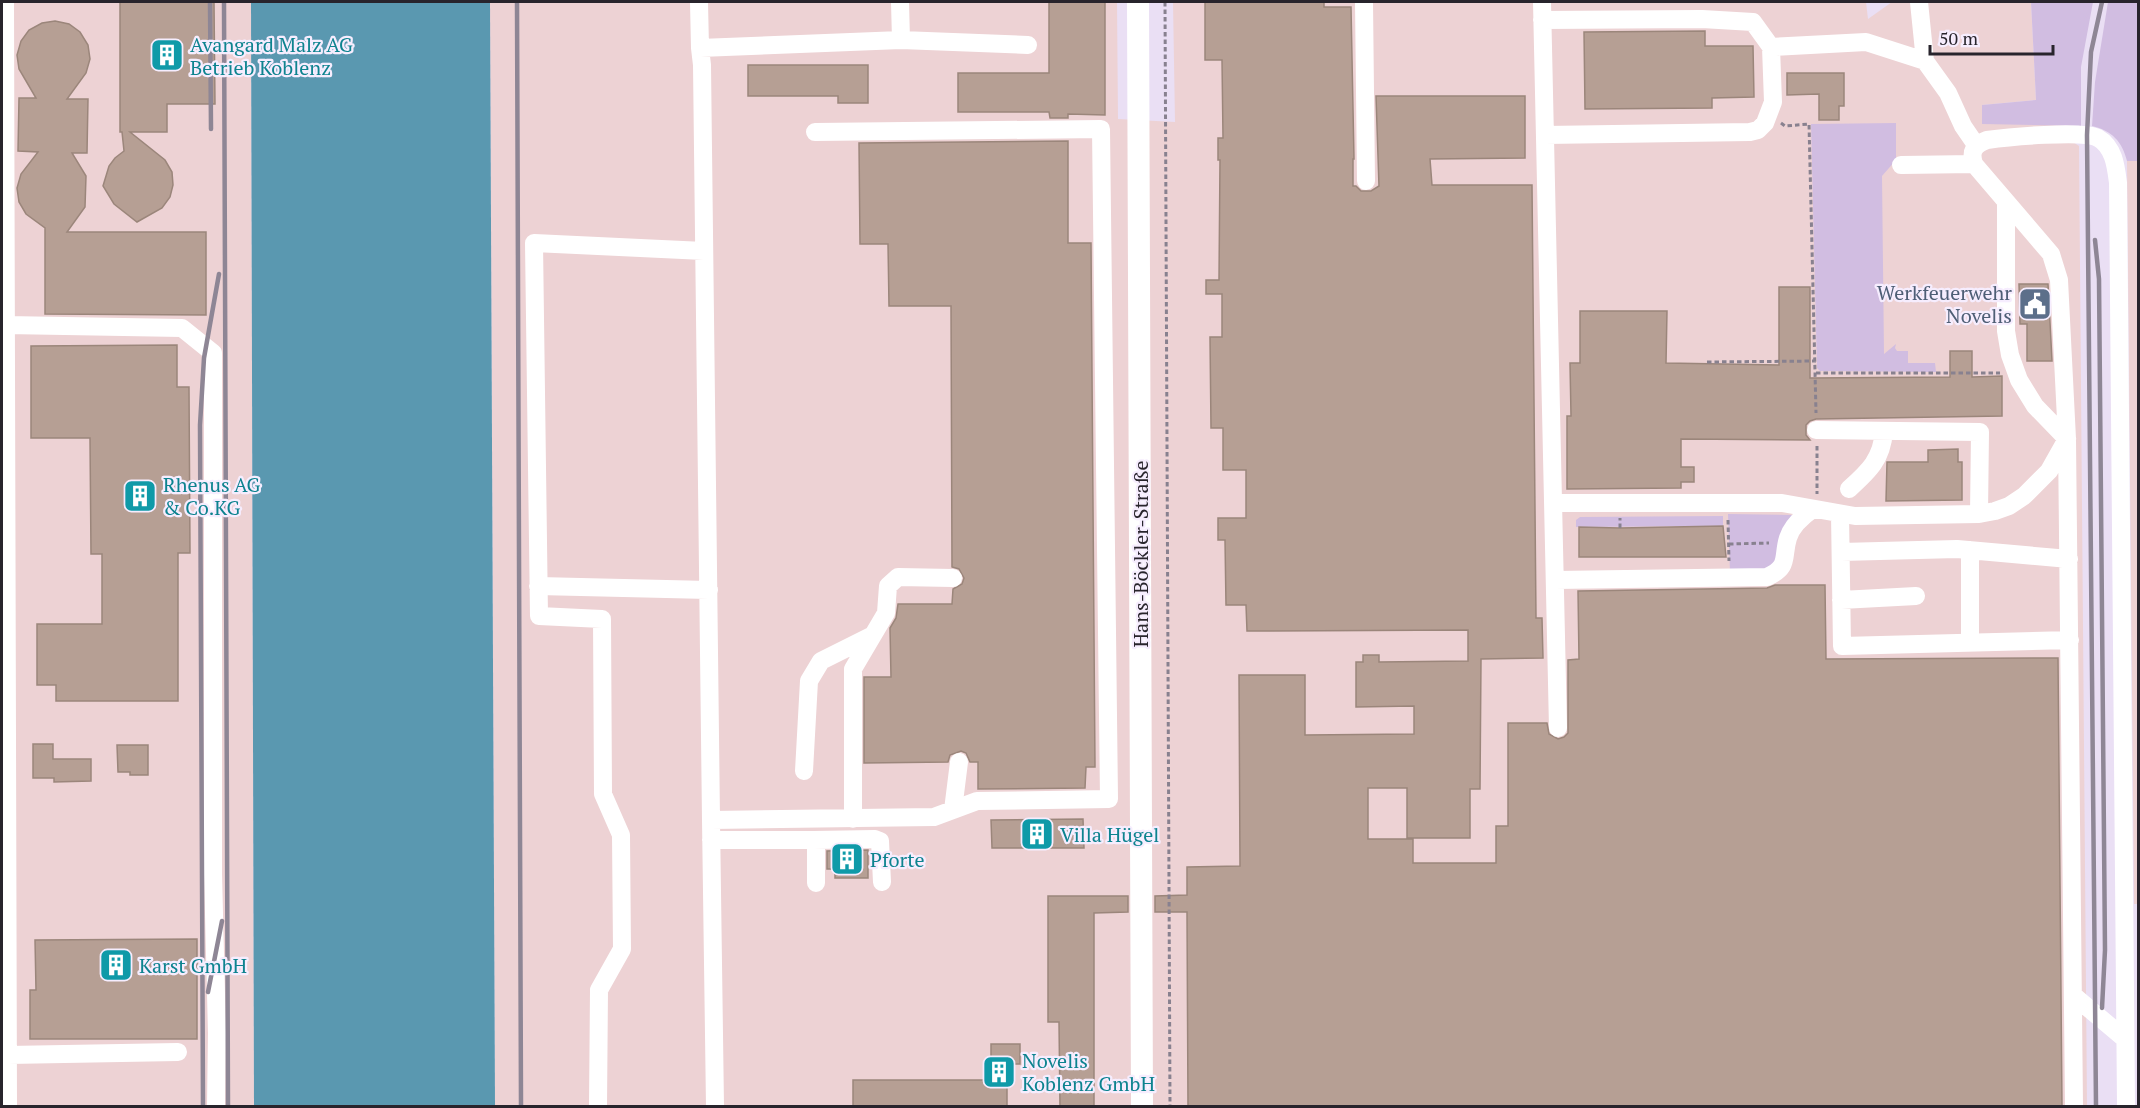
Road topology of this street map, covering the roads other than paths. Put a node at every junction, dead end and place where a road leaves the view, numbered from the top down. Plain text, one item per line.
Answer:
1 (5, 2) edge
2 (699, 2) edge
3 (900, 2) edge
4 (1138, 2) edge
5 (1364, 2) edge
6 (1919, 2) edge
7 (1542, 11) edge
8 (901, 40) junction
9 (1029, 45) dead end
10 (1771, 47) junction
11 (700, 48) junction
12 (1925, 61) junction
13 (815, 132) dead end
14 (1545, 135) junction
15 (1976, 146) junction
16 (1974, 164) junction
17 (1901, 165) dead end
18 (1366, 181) dead end
19 (2006, 202) junction
20 (704, 251) junction
21 (6, 325) junction
22 (1816, 430) dead end
23 (1884, 431) junction
24 (2067, 439) junction
25 (1849, 489) dead end
26 (1553, 503) junction
27 (1813, 508) junction
28 (1840, 514) junction
29 (1979, 514) junction
30 (1970, 550) junction
31 (1841, 552) junction
32 (2069, 559) junction
33 (952, 578) dead end
34 (1555, 580) junction
35 (538, 586) junction
36 (709, 590) junction
37 (1916, 596) dead end
38 (1841, 600) junction
39 (873, 635) junction
40 (2070, 640) junction
41 (1970, 642) junction
42 (1558, 728) dead end
43 (959, 762) dead end
44 (804, 771) dead end
45 (953, 810) junction
46 (853, 819) junction
47 (711, 820) junction
48 (711, 840) junction
49 (813, 840) junction
50 (882, 882) dead end
51 (816, 883) dead end
52 (2074, 996) junction
53 (2124, 1038) junction
54 (178, 1052) dead end
55 (8, 1054) junction
56 (8, 1107) edge
57 (216, 1107) edge
58 (598, 1107) edge
59 (715, 1107) edge
60 (1142, 1107) edge
61 (2074, 1107) edge
62 (2126, 1107) edge

1 - 21 street
2 - 11 street
3 - 8 street
4 - 60 main road, Hans-Böckler-Straße
5 - 18 street
6 - 12 street
7 - 10 street
7 - 14 street
8 - 9 street
8 - 11 street
10 - 12 street
10 - 14 street
11 - 20 street
12 - 15 street
13 - 45 street
14 - 26 street
15 - 16 street
15 - 53 street
16 - 17 street
16 - 19 street
19 - 24 street
19 - 24 street
20 - 35 street
20 - 36 street
21 - 55 street
21 - 57 street
22 - 23 street
23 - 25 street
23 - 29 street
24 - 29 street
24 - 32 street
26 - 27 street
26 - 34 street
27 - 28 street
27 - 34 street
28 - 29 street
28 - 31 street
30 - 31 street
30 - 32 street
30 - 41 street
31 - 38 street
32 - 40 street
33 - 39 street
34 - 42 street
35 - 36 street
35 - 58 street
36 - 47 street
37 - 38 street
38 - 41 street
39 - 44 street
39 - 46 street
40 - 41 street
40 - 52 street
43 - 45 street
45 - 46 street
46 - 47 street
47 - 48 street
48 - 49 street
48 - 59 street
49 - 50 street
49 - 51 street
52 - 53 street
52 - 61 street
53 - 62 street
54 - 55 street
55 - 56 street

